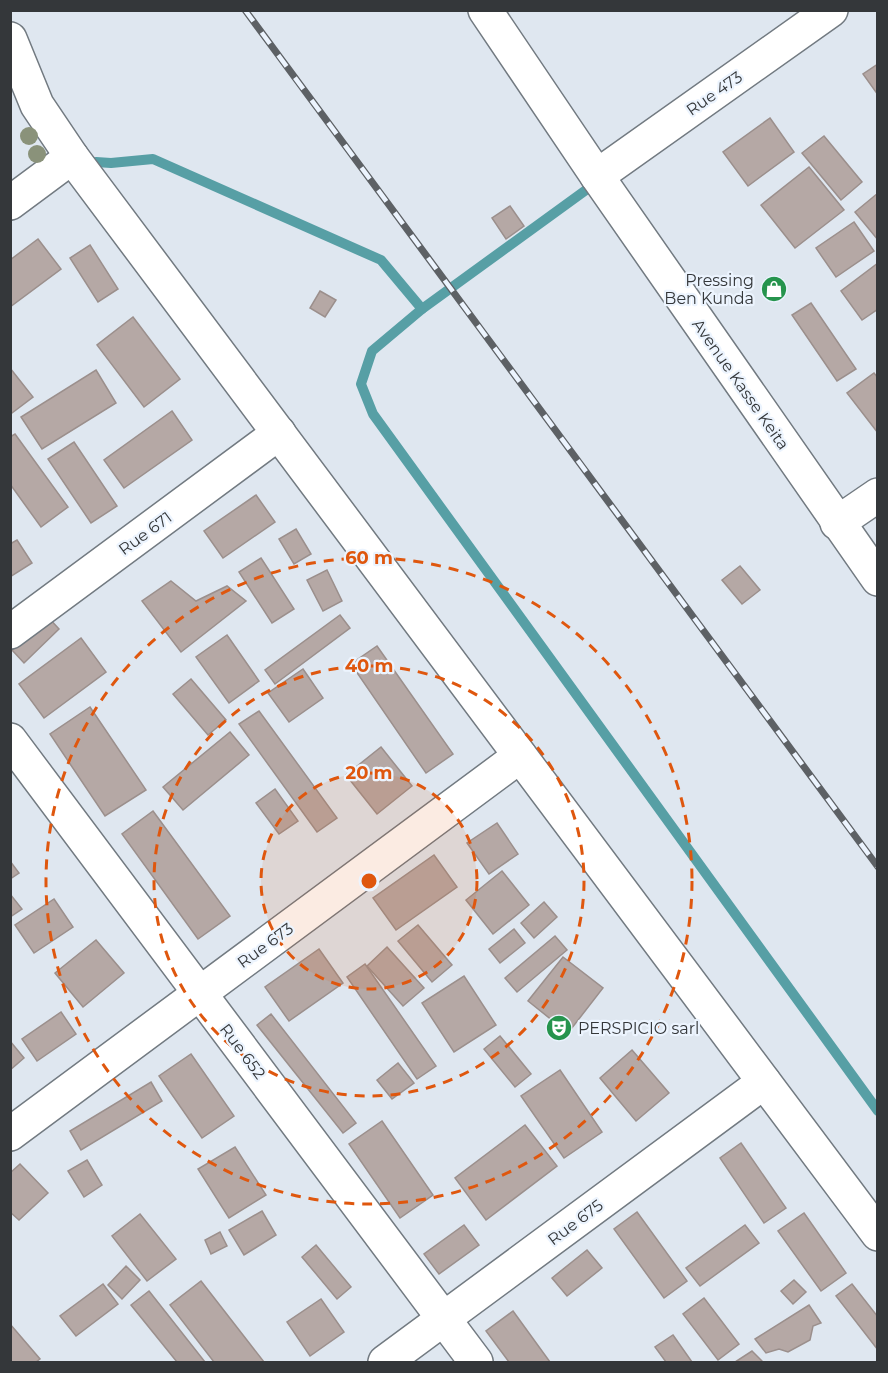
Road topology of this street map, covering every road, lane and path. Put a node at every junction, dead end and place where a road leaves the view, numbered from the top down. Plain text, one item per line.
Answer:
1 (485, 10) edge
2 (831, 10) edge
3 (10, 39) edge
4 (72, 157) junction
5 (597, 176) junction
6 (10, 203) edge
7 (279, 434) junction
8 (878, 495) edge
9 (837, 523) junction
10 (878, 579) edge
11 (10, 632) edge
12 (10, 740) edge
13 (520, 756) junction
14 (200, 993) junction
15 (764, 1082) junction
16 (10, 1134) edge
17 (878, 1234) edge
18 (444, 1319) junction
19 (385, 1362) edge
20 (476, 1362) edge

1 - 5 street, Avenue Kasse Keita
2 - 5 street, Rue 473
3 - 4 street
4 - 6 street
4 - 7 street
5 - 9 street, Avenue Kasse Keita
7 - 11 street, Rue 671
7 - 13 street
8 - 9 street
9 - 10 street, Avenue Kasse Keita
12 - 14 street, Rue 652
13 - 14 street, Rue 673
13 - 15 street
14 - 16 street, Rue 673
14 - 18 street, Rue 652
15 - 17 street
15 - 18 street, Rue 675
18 - 19 street, Rue 675
18 - 20 street, Rue 652

